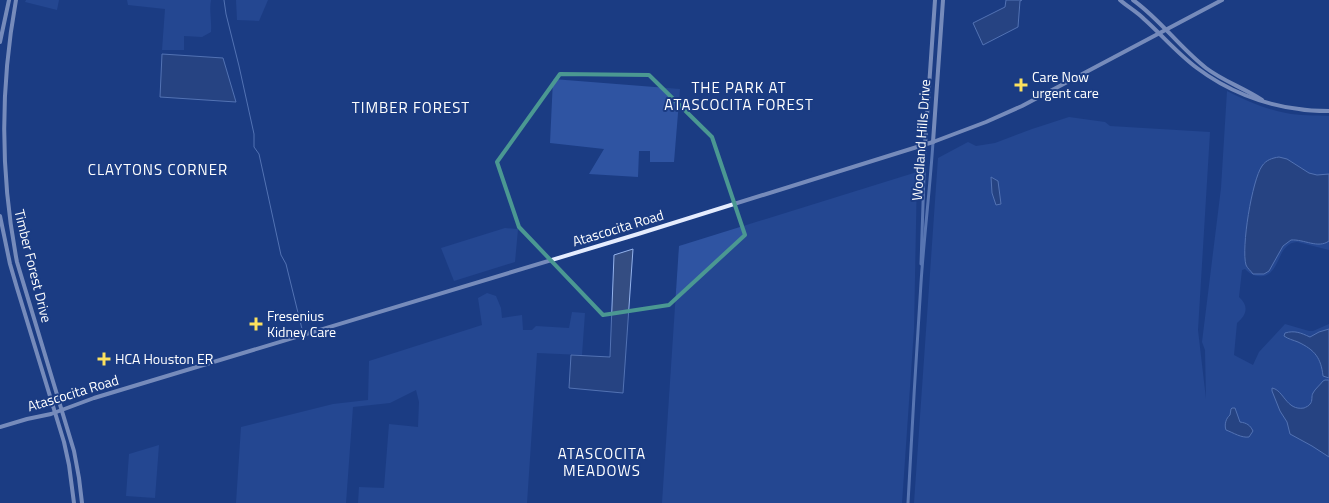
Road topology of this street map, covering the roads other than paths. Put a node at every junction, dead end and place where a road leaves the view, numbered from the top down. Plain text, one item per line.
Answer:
1 (8, 0) edge
2 (16, 0) edge
3 (935, 0) edge
4 (943, 0) edge
5 (1120, 0) edge
6 (1133, 0) edge
7 (1222, 0) edge
8 (934, 19) junction
9 (942, 21) junction
10 (1165, 30) junction
11 (1159, 33) junction
12 (0, 42) edge
13 (1210, 71) junction
14 (1207, 76) junction
15 (1, 84) edge
16 (1265, 102) junction
17 (1329, 111) edge
18 (933, 142) junction
19 (925, 145) junction
20 (0, 216) edge
21 (17, 262) junction
22 (10, 264) junction
23 (921, 282) junction
24 (62, 410) junction
25 (55, 413) junction
26 (0, 427) edge
27 (74, 503) edge
28 (82, 503) edge
29 (908, 503) edge

1 - 12 main road
2 - 15 main road, Timber Forest Drive
3 - 8 main road, Woodland Hills Drive
4 - 9 main road, Woodland Hills Drive
5 - 11 main road
6 - 10 main road
7 - 10 main road, Atascocita Road
8 - 9 main road
8 - 19 main road, Woodland Hills Drive
9 - 18 main road, Woodland Hills Drive
10 - 11 main road, Atascocita Road
10 - 13 main road
11 - 14 main road
11 - 18 main road, Atascocita Road
13 - 14 main road
13 - 16 main road
14 - 16 main road
15 - 21 main road, Timber Forest Drive
16 - 17 main road
18 - 19 main road, Atascocita Road
18 - 23 street, Woodland Hills Drive
19 - 23 street, Woodland Hills Drive
19 - 24 main road, Atascocita Road
20 - 22 main road, Timber Forest Drive
21 - 22 main road
21 - 24 main road, Timber Forest Drive
22 - 25 main road, Timber Forest Drive
23 - 29 street, Woodland Hills Drive
24 - 25 main road, Atascocita Road
24 - 28 main road, Timber Forest Drive
25 - 26 main road, Atascocita Road
25 - 27 main road, Timber Forest Drive

